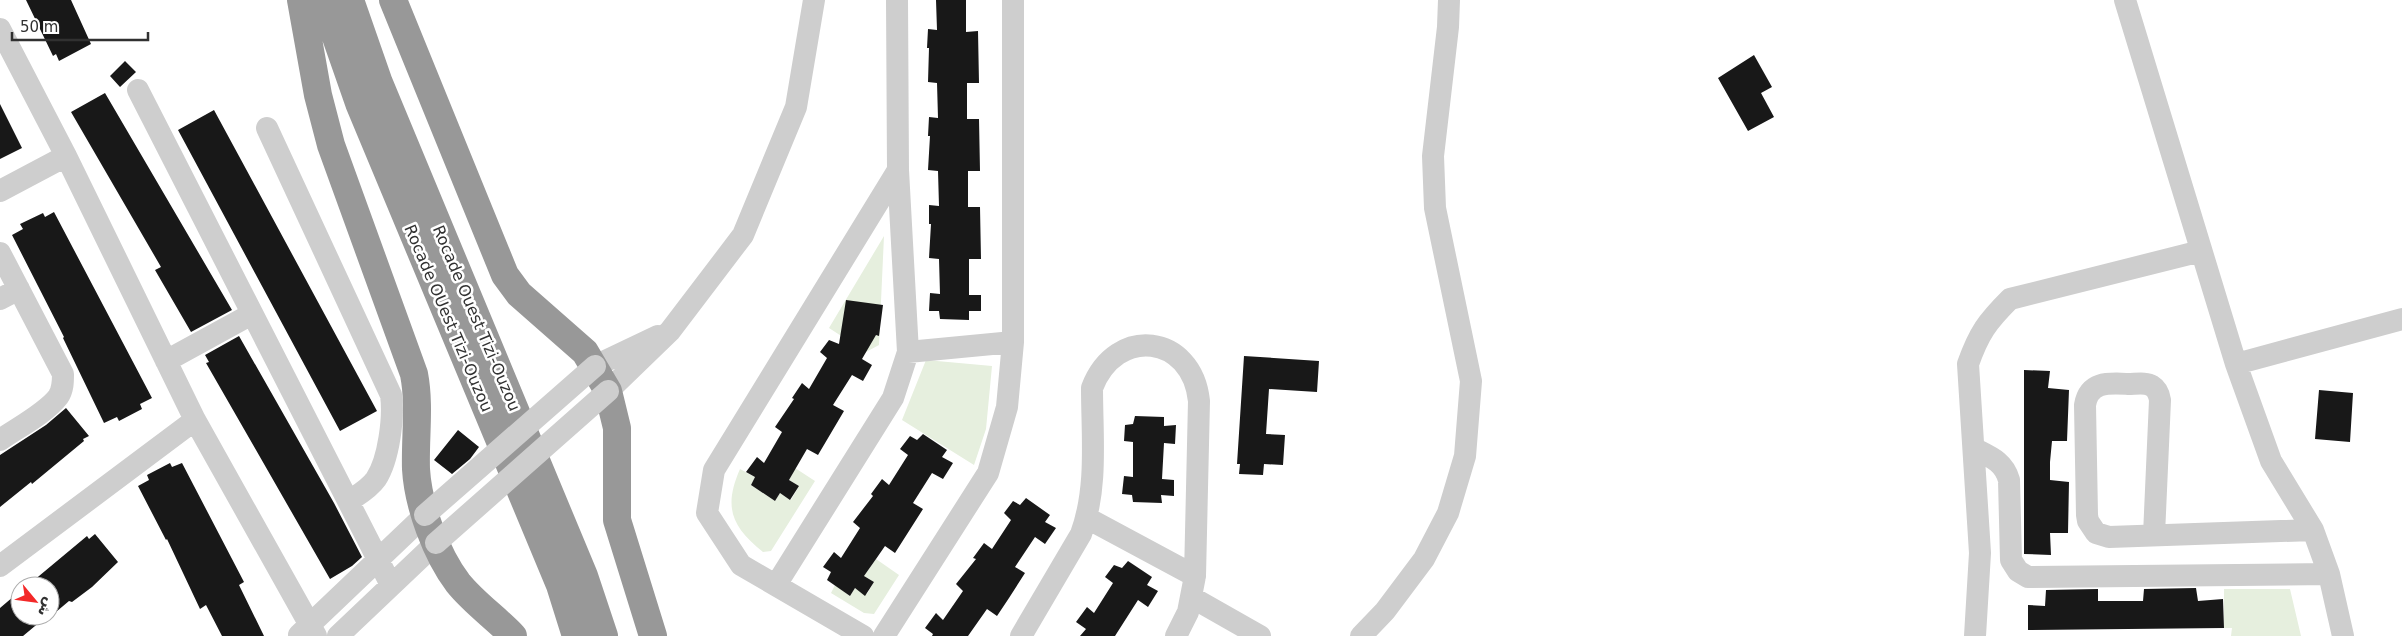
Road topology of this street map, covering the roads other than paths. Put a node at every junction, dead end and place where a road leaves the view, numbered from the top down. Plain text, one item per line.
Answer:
1 (301, 0) edge
2 (323, 0) edge
3 (350, 0) edge
4 (394, 0) edge
5 (814, 0) edge
6 (897, 0) edge
7 (1013, 0) edge
8 (1449, 0) edge
9 (2125, 0) edge
10 (0, 29) edge
11 (138, 90) dead end
12 (267, 128) dead end
13 (66, 156) junction
14 (898, 170) junction
15 (0, 190) edge
16 (2201, 251) junction
17 (0, 253) edge
18 (10, 294) edge
19 (252, 314) junction
20 (2402, 319) edge
21 (670, 331) junction
22 (1013, 342) junction
23 (908, 352) junction
24 (166, 360) junction
25 (2236, 364) junction
26 (595, 366) junction
27 (608, 391) junction
28 (196, 420) junction
29 (0, 440) edge
30 (1975, 449) junction
31 (349, 501) junction
32 (425, 515) junction
33 (1087, 518) junction
34 (2313, 530) junction
35 (2154, 535) junction
36 (436, 543) junction
37 (378, 559) junction
38 (0, 566) edge
39 (2329, 574) junction
40 (391, 585) junction
41 (776, 585) junction
42 (1194, 587) junction
43 (308, 632) edge
44 (338, 636) edge
45 (513, 636) edge
46 (576, 636) edge
47 (604, 636) edge
48 (652, 636) edge
49 (863, 636) edge
50 (884, 636) edge
51 (1021, 636) edge
52 (1176, 636) edge
53 (1260, 636) edge
54 (1361, 636) edge
55 (1975, 636) edge
56 (2342, 636) edge

1 - 32 highway
2 - 46 highway, Rocade OUest Tizi-Ouzou
3 - 47 highway, Rocade Ouest Tizi-Ouzou
4 - 26 highway
5 - 21 street
6 - 14 street
7 - 22 street
8 - 54 street
9 - 16 street
10 - 13 street
11 - 19 street
12 - 31 street
13 - 15 street
13 - 24 street
14 - 23 street
14 - 41 street
16 - 25 street
16 - 30 street
17 - 18 street
18 - 29 street
19 - 24 street
19 - 31 street
20 - 25 street
21 - 26 street
21 - 27 street
22 - 23 street
22 - 50 street
23 - 41 street
24 - 28 street
25 - 34 street
26 - 27 highway
26 - 32 street, bridge
27 - 36 street, bridge
27 - 48 highway
28 - 38 street
28 - 43 street
30 - 39 street
30 - 55 street
31 - 37 street
32 - 36 highway
32 - 37 street
33 - 42 street
33 - 42 street
33 - 51 street
34 - 35 street
34 - 39 street
35 - 35 street
36 - 40 street
36 - 45 highway
37 - 40 street
37 - 43 street
39 - 56 street
40 - 44 street
41 - 49 street
42 - 52 street
42 - 53 street

